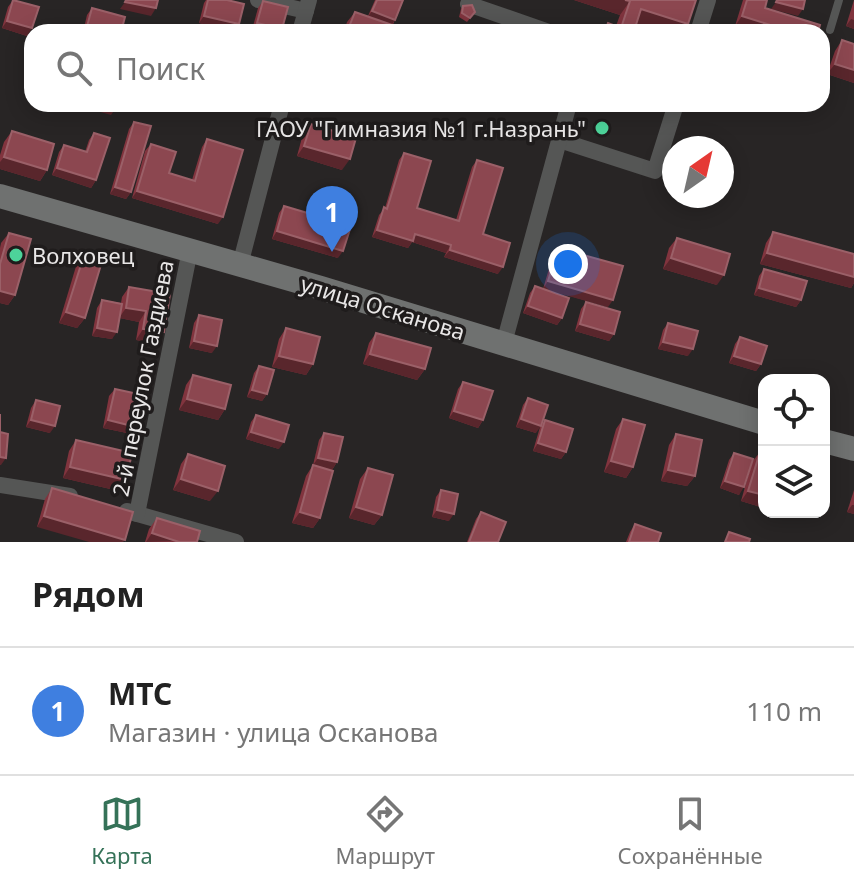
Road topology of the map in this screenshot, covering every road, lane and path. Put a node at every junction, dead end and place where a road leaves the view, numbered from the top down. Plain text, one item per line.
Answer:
1 (258, 0) edge
2 (470, 0) edge
3 (708, 0) edge
4 (839, 0) edge
5 (307, 6) edge
6 (526, 24) edge
7 (700, 24) edge
8 (830, 30) dead end
9 (280, 112) edge
10 (567, 112) edge
11 (673, 112) edge
12 (559, 140) junction
13 (0, 196) edge
14 (190, 250) junction
15 (240, 265) junction
16 (504, 343) junction
17 (758, 421) edge
18 (830, 443) edge
19 (854, 449) edge
20 (0, 485) edge
21 (81, 499) edge
22 (109, 507) edge
23 (137, 514) junction
24 (236, 542) edge

1 - 5 street
2 - 6 street
3 - 7 street
4 - 8 lane
9 - 15 street
10 - 12 street
11 - 12 street
12 - 16 street
13 - 14 main road, улица Осканова
14 - 15 main road, улица Осканова
14 - 23 street, 2-й переулок Газдиева
15 - 16 main road, улица Осканова
16 - 17 main road, улица Осканова
18 - 19 main road
20 - 21 street
22 - 23 street
23 - 24 street

